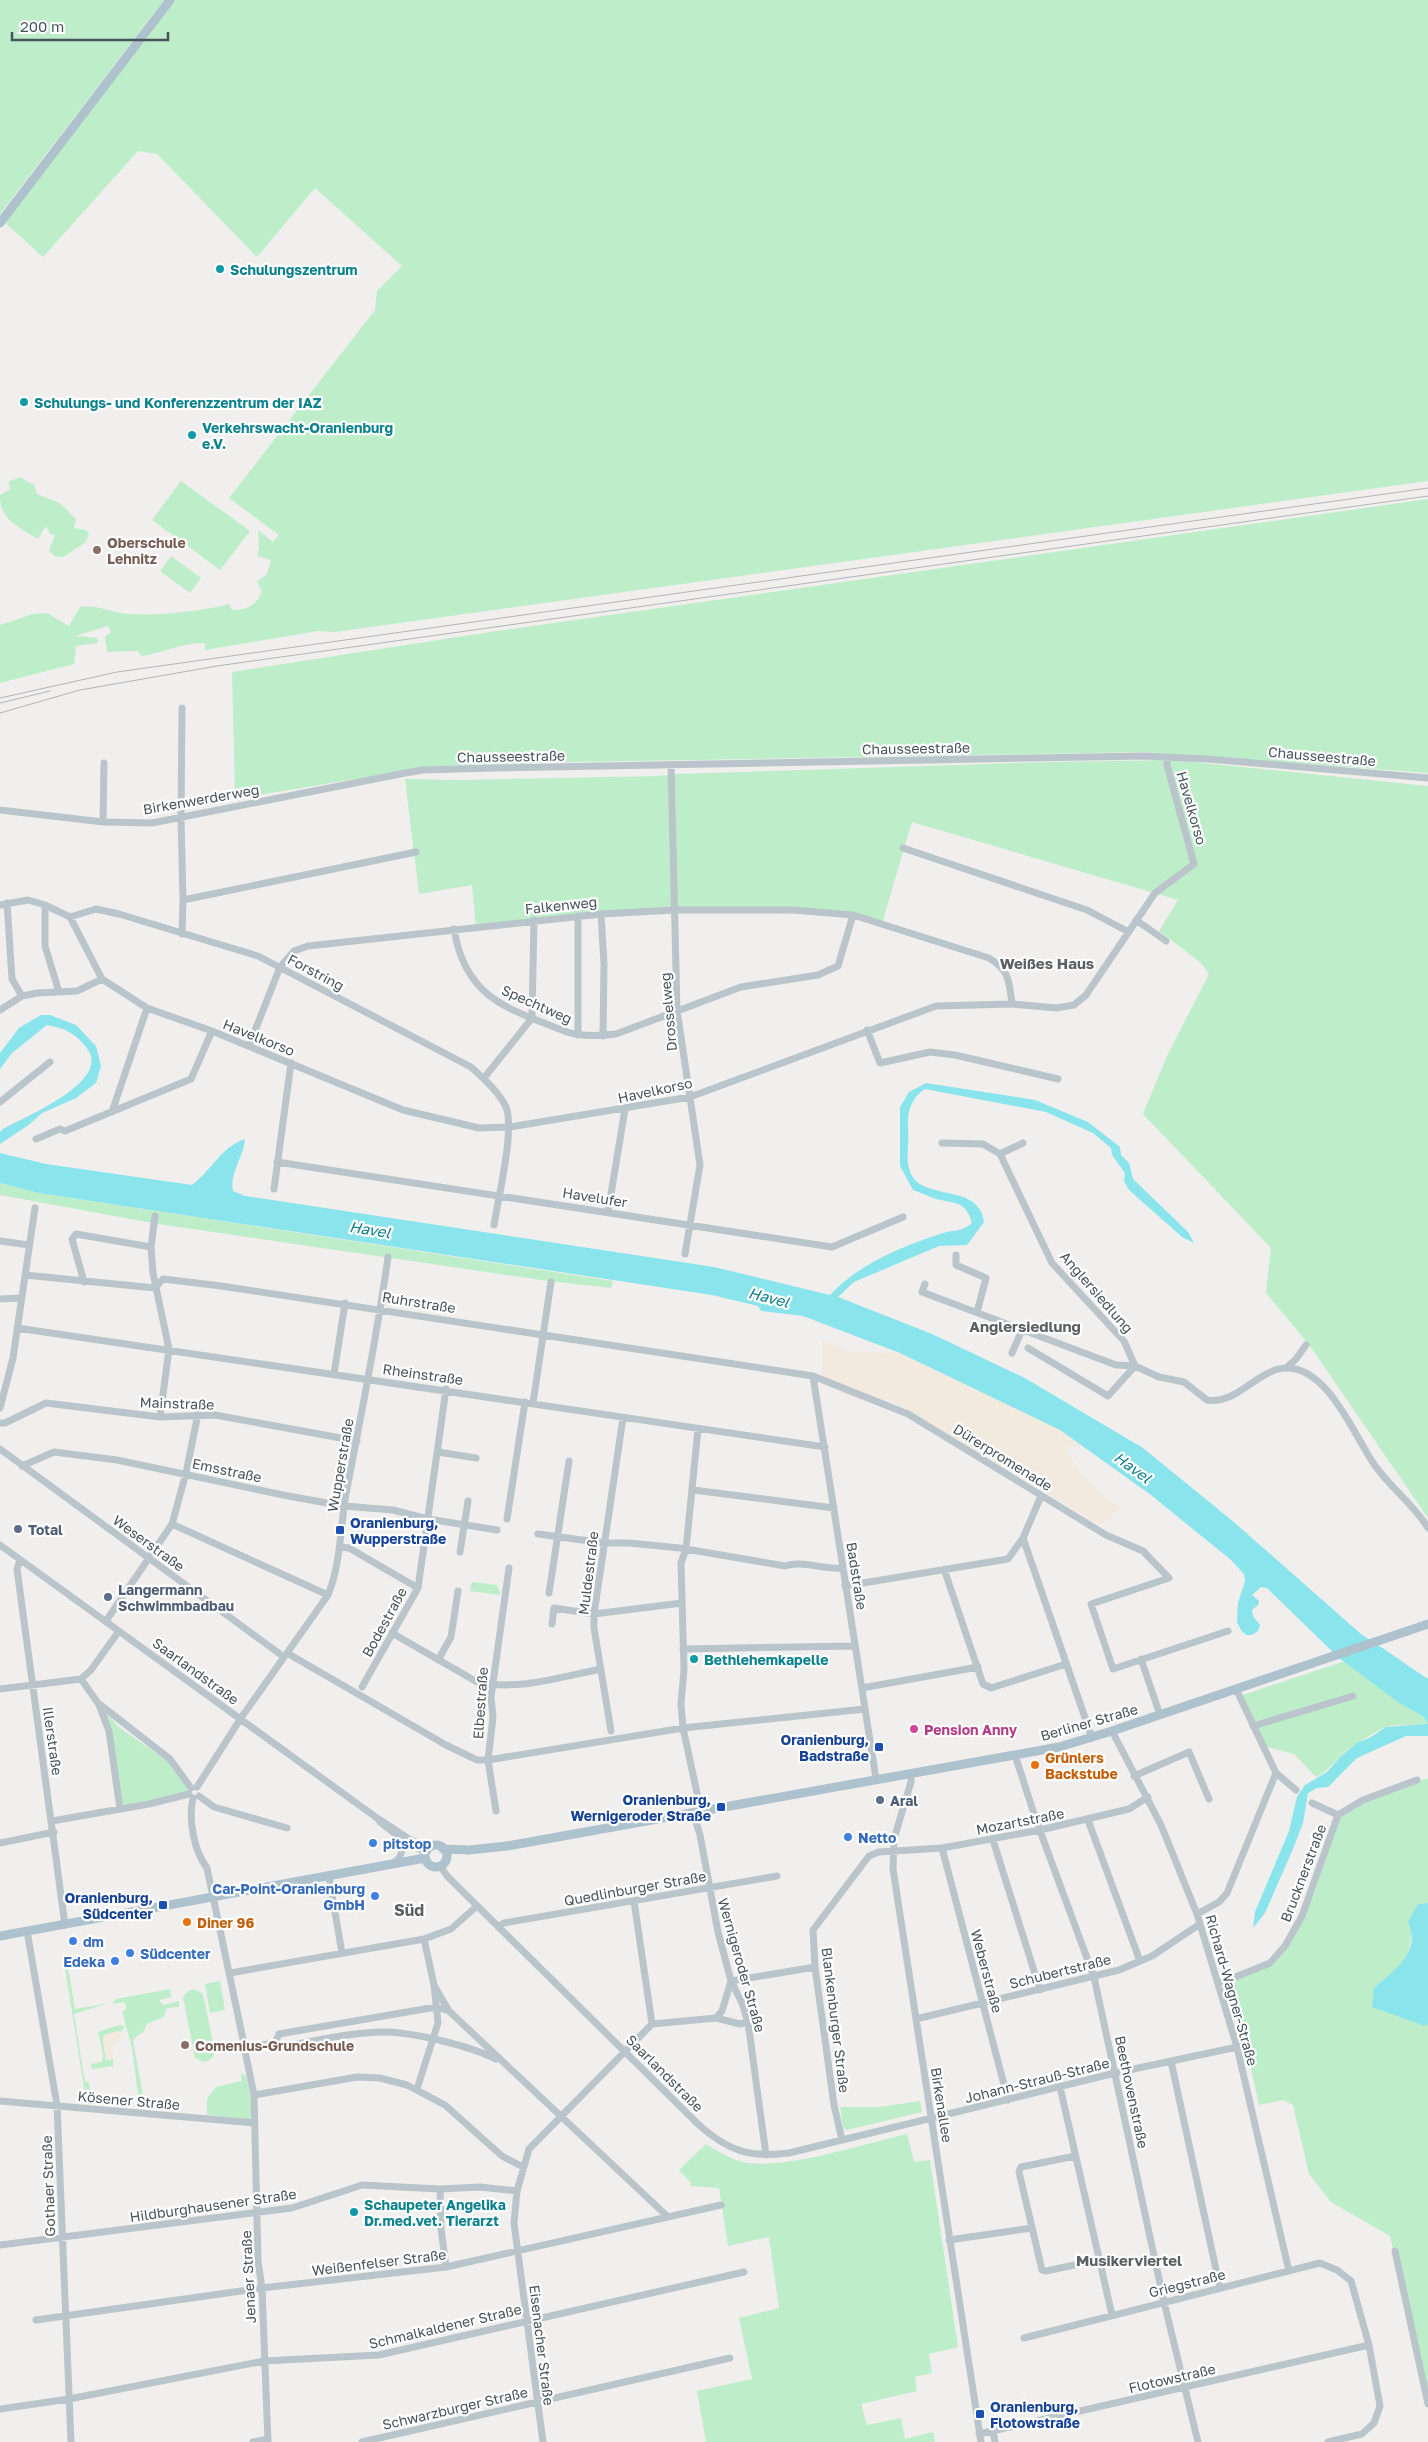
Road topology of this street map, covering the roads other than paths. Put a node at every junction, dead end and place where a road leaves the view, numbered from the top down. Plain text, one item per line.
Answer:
1 (170, 0) edge
2 (0, 224) edge
3 (182, 708) dead end
4 (1167, 757) junction
5 (104, 763) dead end
6 (670, 765) junction
7 (405, 773) joint
8 (1428, 778) edge
9 (0, 810) edge
10 (181, 818) junction
11 (104, 822) junction
12 (903, 848) dead end
13 (416, 852) dead end
14 (183, 900) junction
15 (4, 904) edge
16 (45, 905) junction
17 (675, 910) junction
18 (601, 914) junction
19 (853, 915) junction
20 (578, 916) junction
21 (70, 917) junction
22 (534, 920) junction
23 (1136, 920) junction
24 (454, 930) junction
25 (1128, 931) junction
26 (182, 934) junction
27 (1166, 941) dead end
28 (280, 967) junction
29 (102, 980) junction
30 (59, 992) junction
31 (22, 996) junction
32 (1012, 1004) junction
33 (147, 1008) junction
34 (0, 1010) edge
35 (677, 1010) junction
36 (532, 1018) junction
37 (867, 1030) junction
38 (212, 1031) junction
39 (578, 1035) junction
40 (603, 1036) junction
41 (249, 1046) junction
42 (50, 1062) dead end
43 (291, 1063) junction
44 (484, 1078) junction
45 (1058, 1079) dead end
46 (690, 1097) junction
47 (0, 1102) edge
48 (625, 1109) junction
49 (112, 1112) junction
50 (510, 1127) junction
51 (36, 1139) dead end
52 (942, 1143) dead end
53 (1023, 1143) dead end
54 (1000, 1154) junction
55 (278, 1162) junction
56 (274, 1188) dead end
57 (499, 1195) junction
58 (35, 1208) dead end
59 (608, 1212) junction
60 (155, 1216) dead end
61 (903, 1217) dead end
62 (690, 1224) junction
63 (494, 1225) dead end
64 (0, 1241) edge
65 (29, 1245) junction
66 (151, 1246) junction
67 (685, 1254) dead end
68 (956, 1255) dead end
69 (388, 1257) dead end
70 (25, 1275) junction
71 (84, 1282) junction
72 (550, 1282) dead end
73 (925, 1284) dead end
74 (155, 1288) junction
75 (22, 1298) junction
76 (0, 1299) edge
77 (345, 1303) junction
78 (381, 1309) junction
79 (977, 1312) junction
80 (17, 1328) junction
81 (1022, 1330) junction
82 (543, 1334) junction
83 (1306, 1345) dead end
84 (1028, 1348) dead end
85 (169, 1349) junction
86 (1012, 1353) dead end
87 (1135, 1366) junction
88 (1286, 1368) junction
89 (334, 1374) junction
90 (813, 1376) junction
91 (9, 1378) junction
92 (0, 1379) edge
93 (370, 1379) junction
94 (446, 1390) junction
95 (524, 1402) junction
96 (533, 1403) junction
97 (0, 1408) edge
98 (198, 1414) junction
99 (160, 1417) junction
100 (623, 1418) junction
101 (0, 1423) edge
102 (698, 1429) junction
103 (357, 1441) junction
104 (825, 1447) junction
105 (0, 1449) edge
106 (438, 1452) junction
107 (476, 1458) dead end
108 (569, 1461) dead end
109 (22, 1466) junction
110 (186, 1473) junction
111 (693, 1490) junction
112 (1041, 1496) junction
113 (468, 1501) dead end
114 (344, 1506) junction
115 (834, 1508) junction
116 (428, 1519) junction
117 (507, 1519) dead end
118 (172, 1524) junction
119 (464, 1524) junction
120 (1428, 1528) edge
121 (498, 1530) dead end
122 (538, 1534) dead end
123 (557, 1537) junction
124 (1023, 1538) junction
125 (604, 1543) junction
126 (0, 1545) edge
127 (340, 1547) junction
128 (686, 1549) junction
129 (460, 1552) dead end
130 (150, 1559) junction
131 (20, 1560) junction
132 (509, 1568) dead end
133 (842, 1568) junction
134 (944, 1569) junction
135 (845, 1586) junction
136 (418, 1588) junction
137 (458, 1591) dead end
138 (550, 1593) dead end
139 (328, 1595) junction
140 (682, 1603) junction
141 (594, 1614) junction
142 (106, 1621) junction
143 (552, 1624) dead end
144 (1428, 1624) edge
145 (120, 1631) junction
146 (1228, 1632) dead end
147 (392, 1633) junction
148 (855, 1646) junction
149 (683, 1649) junction
150 (286, 1655) junction
151 (1141, 1659) junction
152 (438, 1660) junction
153 (1066, 1664) junction
154 (978, 1667) junction
155 (601, 1669) junction
156 (80, 1679) junction
157 (492, 1685) junction
158 (32, 1686) junction
159 (362, 1687) dead end
160 (862, 1688) junction
161 (0, 1689) edge
162 (1236, 1689) junction
163 (1353, 1696) dead end
164 (98, 1703) junction
165 (865, 1708) junction
166 (1160, 1715) junction
167 (241, 1718) junction
168 (1253, 1726) junction
169 (683, 1728) junction
170 (611, 1731) dead end
171 (1112, 1731) junction
172 (1092, 1738) junction
173 (1015, 1755) junction
174 (488, 1760) junction
175 (911, 1773) junction
176 (1276, 1773) junction
177 (1134, 1776) junction
178 (876, 1779) junction
179 (1417, 1780) dead end
180 (1296, 1790) dead end
181 (697, 1792) dead end
182 (194, 1793) junction
183 (1148, 1797) junction
184 (1209, 1798) dead end
185 (1312, 1803) dead end
186 (120, 1809) junction
187 (496, 1811) dead end
188 (693, 1812) junction
189 (1338, 1815) junction
190 (377, 1818) junction
191 (1088, 1820) junction
192 (52, 1821) junction
193 (287, 1828) dead end
194 (1040, 1830) junction
195 (54, 1832) junction
196 (401, 1839) junction
197 (993, 1840) junction
198 (0, 1843) edge
199 (942, 1848) junction
200 (892, 1851) junction
201 (427, 1853) junction
202 (445, 1853) junction
203 (390, 1866) junction
204 (440, 1866) junction
205 (777, 1876) dead end
206 (329, 1877) junction
207 (708, 1888) junction
208 (214, 1898) junction
209 (634, 1900) junction
210 (477, 1906) junction
211 (1197, 1914) junction
212 (1200, 1924) junction
213 (66, 1925) junction
214 (498, 1927) junction
215 (27, 1931) junction
216 (0, 1936) edge
217 (424, 1939) junction
218 (342, 1953) junction
219 (1140, 1961) junction
220 (814, 1968) junction
221 (230, 1973) junction
222 (1094, 1977) junction
223 (731, 1981) junction
224 (1218, 1984) junction
225 (434, 1985) junction
226 (1040, 1990) junction
227 (983, 2003) junction
228 (436, 2007) junction
229 (449, 2011) junction
230 (716, 2018) junction
231 (916, 2019) junction
232 (748, 2022) junction
233 (652, 2024) junction
234 (433, 2041) junction
235 (275, 2043) junction
236 (1237, 2047) junction
237 (246, 2048) junction
238 (625, 2052) junction
239 (502, 2061) junction
240 (1171, 2061) junction
241 (1115, 2073) junction
242 (1060, 2087) junction
243 (417, 2089) junction
244 (254, 2095) junction
245 (1008, 2100) junction
246 (0, 2101) edge
247 (56, 2105) junction
248 (562, 2117) junction
249 (931, 2118) junction
250 (255, 2123) junction
251 (842, 2140) junction
252 (766, 2155) junction
253 (1075, 2156) junction
254 (523, 2167) junction
255 (440, 2188) junction
256 (517, 2191) junction
257 (720, 2205) dead end
258 (258, 2213) junction
259 (668, 2216) junction
260 (1032, 2228) junction
261 (62, 2237) junction
262 (949, 2240) junction
263 (0, 2245) edge
264 (518, 2250) junction
265 (1396, 2251) dead end
266 (1098, 2260) junction
267 (446, 2267) junction
268 (1289, 2270) junction
269 (744, 2272) dead end
270 (262, 2288) junction
271 (1220, 2288) junction
272 (1164, 2302) junction
273 (1112, 2315) junction
274 (66, 2316) junction
275 (36, 2320) dead end
276 (526, 2321) junction
277 (1024, 2338) dead end
278 (1369, 2345) junction
279 (730, 2358) dead end
280 (264, 2361) junction
281 (1186, 2388) junction
282 (69, 2399) junction
283 (536, 2402) junction
284 (1428, 2404) edge
285 (0, 2409) edge
286 (993, 2432) junction
287 (980, 2438) edge
288 (268, 2440) edge
289 (71, 2442) edge
290 (253, 2442) edge
291 (362, 2442) edge
292 (542, 2442) edge
293 (995, 2442) edge
294 (1198, 2442) edge
295 (1328, 2442) edge

1 - 2 main road
3 - 10 street
4 - 6 street, Chausseestraße
4 - 8 street, Chausseestraße
4 - 23 street, Havelkorso
5 - 11 street
6 - 7 street, Chausseestraße
6 - 17 street, Drosselweg
7 - 10 street, Birkenwerderweg
9 - 11 street, Birkenwerderweg
10 - 11 street, Birkenwerderweg
10 - 14 street
12 - 25 street
13 - 14 street
14 - 26 street
15 - 16 street
15 - 31 street
16 - 21 street
16 - 30 street
17 - 18 street, Falkenweg
17 - 19 street, Falkenweg
17 - 35 street, Drosselweg
18 - 20 street, Falkenweg
18 - 40 street
19 - 32 street, Falkenweg
19 - 35 street, Spechtweg
20 - 22 street, Falkenweg
20 - 39 street
21 - 26 street, Forstring
21 - 29 street
22 - 24 street, Falkenweg
22 - 36 street
23 - 25 street, Havelkorso
23 - 27 street
24 - 28 street, Falkenweg
24 - 36 street, Spechtweg
25 - 32 street, Havelkorso
26 - 28 street, Forstring
28 - 41 street
28 - 44 street, Forstring
29 - 30 street
29 - 33 street, Havelkorso
30 - 31 street
31 - 34 street
32 - 37 street, Havelkorso
33 - 38 street, Havelkorso
33 - 49 street
35 - 40 street, Spechtweg
35 - 46 street, Drosselweg
36 - 39 street, Spechtweg
36 - 44 street
37 - 45 street
37 - 46 street, Havelkorso
38 - 41 street, Havelkorso
38 - 49 street
39 - 40 street, Spechtweg
41 - 43 street, Havelkorso
42 - 47 street
43 - 50 street, Havelkorso
43 - 55 street
44 - 50 street, Forstring
46 - 48 street, Havelkorso
46 - 62 street, Drosselweg
48 - 50 street, Havelkorso
48 - 59 street
49 - 51 street
50 - 57 street
52 - 54 street
53 - 54 street
54 - 87 street, Anglersiedlung
55 - 56 street
55 - 57 street, Havelufer
57 - 59 street, Havelufer
57 - 63 street
58 - 65 street
59 - 62 street, Havelufer
60 - 66 street
61 - 62 street, Havelufer
62 - 67 street, Drosselweg
64 - 65 street
65 - 70 street
66 - 71 street
66 - 74 street
68 - 79 street
69 - 78 street, Wupperstraße
70 - 71 street, Ruhrstraße
70 - 75 street
71 - 74 street, Ruhrstraße
72 - 82 street
73 - 79 street
74 - 77 street, Ruhrstraße
74 - 85 street
75 - 76 street
75 - 80 street
77 - 78 street, Ruhrstraße
77 - 89 street
78 - 82 street, Ruhrstraße
78 - 93 street, Wupperstraße
79 - 81 street
80 - 85 street, Rheinstraße
80 - 91 street
81 - 86 street
81 - 87 street
82 - 90 street, Ruhrstraße
82 - 96 street
83 - 88 street
84 - 87 street
85 - 89 street, Rheinstraße
85 - 99 street
87 - 88 street
88 - 120 street
89 - 93 street, Rheinstraße
90 - 104 street, Badstraße
90 - 112 street, Dürerpromenade
91 - 92 street
91 - 97 street
93 - 94 street, Rheinstraße
93 - 103 street, Wupperstraße
94 - 95 street, Rheinstraße
94 - 106 street, Bodestraße
95 - 96 street, Rheinstraße
95 - 117 street
96 - 100 street, Rheinstraße
98 - 99 street, Mainstraße
98 - 103 street, Mainstraße
98 - 110 street
99 - 101 street, Mainstraße
100 - 102 street, Rheinstraße
100 - 125 street, Muldestraße
102 - 104 street, Rheinstraße
102 - 111 street
103 - 114 street, Wupperstraße
104 - 115 street, Badstraße
105 - 109 street, Weserstraße
106 - 107 street
106 - 116 street, Bodestraße
108 - 123 street
109 - 110 street, Emsstraße
109 - 130 street, Weserstraße
110 - 114 street, Emsstraße
110 - 118 street
111 - 115 street
111 - 128 street
112 - 124 street
112 - 151 street, Dürerpromenade
113 - 119 street
114 - 116 street, Emsstraße
114 - 127 street, Wupperstraße
115 - 133 street, Badstraße
116 - 119 street, Emsstraße
116 - 136 street, Bodestraße
118 - 130 street
118 - 139 street
119 - 121 street, Emsstraße
119 - 129 street
122 - 123 street
123 - 125 street
123 - 138 street
124 - 134 street
124 - 153 street
125 - 128 street
125 - 141 street, Muldestraße
126 - 131 street, Saarlandstraße
127 - 136 street
127 - 139 street, Wupperstraße
128 - 133 street
128 - 140 street
130 - 142 street
130 - 150 street, Weserstraße
131 - 142 street, Saarlandstraße
131 - 158 street, Illerstraße
132 - 157 street, Elbestraße
133 - 135 street, Badstraße
134 - 135 street
134 - 154 street
135 - 148 street, Badstraße
136 - 147 street, Bodestraße
137 - 152 street
139 - 150 street, Wupperstraße
140 - 141 street
140 - 149 street
141 - 143 street
141 - 155 street, Muldestraße
142 - 145 street, Saarlandstraße
144 - 162 main road, Berliner Straße
145 - 156 street
145 - 167 street, Saarlandstraße
146 - 151 street
147 - 152 street
147 - 159 street, Bodestraße
148 - 149 street
148 - 160 street, Badstraße
149 - 169 street
150 - 167 street, Wupperstraße
150 - 174 street, Weserstraße
151 - 166 street
152 - 157 street
153 - 154 street
153 - 172 street
154 - 160 street
155 - 157 street
155 - 170 street, Muldestraße
156 - 158 street
156 - 164 street
157 - 174 street, Elbestraße
158 - 161 street
158 - 192 street, Illerstraße
160 - 165 street, Badstraße
162 - 166 main road, Berliner Straße
162 - 168 street
163 - 168 street
164 - 182 street
164 - 186 street
165 - 169 street
165 - 178 street, Badstraße
166 - 171 main road, Berliner Straße
167 - 182 street, Wupperstraße
167 - 190 street, Saarlandstraße
168 - 176 street
169 - 174 street
169 - 181 street
171 - 172 main road, Berliner Straße
171 - 177 street, Richard-Wagner-Straße
172 - 173 main road, Berliner Straße
173 - 175 main road, Berliner Straße
173 - 194 street, Beethovenstraße
174 - 187 street, Elbestraße
175 - 178 main road, Berliner Straße
175 - 200 street, Birkenallee
176 - 180 street
176 - 211 street
177 - 183 street, Richard-Wagner-Straße
177 - 184 street
178 - 188 main road, Berliner Straße
179 - 189 street, Brucknerstraße
182 - 186 street
182 - 193 street
182 - 208 street
183 - 191 street, Mozartstraße
183 - 211 street, Richard-Wagner-Straße
185 - 189 street
186 - 192 street
188 - 202 main road, Berliner Straße
188 - 207 street, Wernigeroder Straße
189 - 224 street, Brucknerstraße
190 - 196 street, Saarlandstraße
190 - 201 street, Saarlandstraße
191 - 194 street, Mozartstraße
191 - 219 street
192 - 195 street, Illerstraße
194 - 197 street, Mozartstraße
194 - 222 street, Beethovenstraße
195 - 198 street
195 - 213 street, Illerstraße
196 - 201 street, Saarlandstraße
196 - 203 street
197 - 199 street, Mozartstraße
197 - 226 street
199 - 200 street, Mozartstraße
199 - 227 street, Weberstraße
200 - 220 street, Blankenburger Straße
200 - 231 street, Birkenallee
201 - 202 main road, Berliner Straße
201 - 203 main road
201 - 204 main road
202 - 204 main road
203 - 206 main road
204 - 210 street, Saarlandstraße
205 - 207 street, Quedlinburger Straße
206 - 208 main road
206 - 218 street
207 - 209 street, Quedlinburger Straße
207 - 223 street, Wernigeroder Straße
208 - 213 main road
208 - 221 street, Jenaer Straße
209 - 214 street, Quedlinburger Straße
209 - 233 street
210 - 214 street, Saarlandstraße
210 - 217 street
211 - 212 street, Richard-Wagner-Straße
212 - 219 street, Schubertstraße
212 - 224 street, Richard-Wagner-Straße
213 - 215 main road
214 - 238 street, Saarlandstraße
215 - 216 main road
215 - 247 street, Gothaer Straße
217 - 218 street
217 - 225 street
218 - 221 street
219 - 222 street, Schubertstraße
220 - 223 street
220 - 251 street, Blankenburger Straße
221 - 237 street, Jenaer Straße
222 - 226 street, Schubertstraße
222 - 241 street, Beethovenstraße
223 - 230 street
223 - 232 street, Wernigeroder Straße
224 - 236 street, Richard-Wagner-Straße
225 - 228 street
225 - 229 street
226 - 227 street, Schubertstraße
227 - 231 street, Schubertstraße
227 - 245 street, Weberstraße
228 - 229 street
228 - 234 street
228 - 235 street
229 - 239 street
230 - 232 street
230 - 233 street
231 - 249 street, Birkenallee
232 - 252 street, Wernigeroder Straße
233 - 238 street, Eisenacher Straße
234 - 235 street
234 - 239 street
234 - 243 street
235 - 237 street
236 - 240 street, Johann-Strauß-Straße
236 - 268 street, Richard-Wagner-Straße
237 - 244 street, Jenaer Straße
238 - 248 street, Eisenacher Straße
238 - 252 street, Saarlandstraße
239 - 248 street
240 - 241 street, Johann-Strauß-Straße
240 - 271 street
241 - 242 street, Johann-Strauß-Straße
241 - 272 street, Beethovenstraße
242 - 245 street, Johann-Strauß-Straße
242 - 253 street
243 - 244 street
243 - 254 street
244 - 250 street, Jenaer Straße
245 - 249 street, Johann-Strauß-Straße
246 - 247 street, Kösener Straße
247 - 250 street, Kösener Straße
247 - 261 street, Gothaer Straße
248 - 254 street, Eisenacher Straße
248 - 259 street
249 - 251 street, Saarlandstraße
249 - 262 street, Birkenallee
250 - 258 street, Jenaer Straße
251 - 252 street, Saarlandstraße
253 - 260 street
253 - 266 street
254 - 256 street, Eisenacher Straße
255 - 256 street, Hildburghausener Straße
255 - 258 street, Hildburghausener Straße
255 - 267 street
256 - 264 street, Eisenacher Straße
257 - 259 street, Weißenfelser Straße
258 - 261 street, Hildburghausener Straße
258 - 270 street, Jenaer Straße
259 - 264 street, Weißenfelser Straße
260 - 262 street
260 - 266 street
261 - 263 street, Hildburghausener Straße
261 - 274 street, Gothaer Straße
262 - 287 street, Birkenallee
264 - 267 street, Weißenfelser Straße
264 - 276 street, Eisenacher Straße
265 - 284 street
266 - 273 street
267 - 270 street, Weißenfelser Straße
268 - 271 street, Griegstraße
268 - 278 street, Griegstraße
269 - 276 street, Schmalkaldener Straße
270 - 274 street, Weißenfelser Straße
270 - 280 street, Jenaer Straße
271 - 272 street, Griegstraße
272 - 273 street, Griegstraße
272 - 281 street, Beethovenstraße
273 - 277 street, Griegstraße
274 - 275 street, Weißenfelser Straße
274 - 282 street, Gothaer Straße
276 - 280 street, Schmalkaldener Straße
276 - 283 street, Eisenacher Straße
278 - 281 street, Flotowstraße
278 - 295 street
279 - 283 street, Schwarzburger Straße
280 - 282 street, Schmalkaldener Straße
280 - 288 street, Jenaer Straße
281 - 286 street, Flotowstraße
281 - 294 street, Beethovenstraße
282 - 285 street, Schmalkaldener Straße
282 - 289 street, Gothaer Straße
283 - 291 street, Schwarzburger Straße
283 - 292 street, Eisenacher Straße
286 - 287 street, Flotowstraße
286 - 293 street
288 - 290 street

